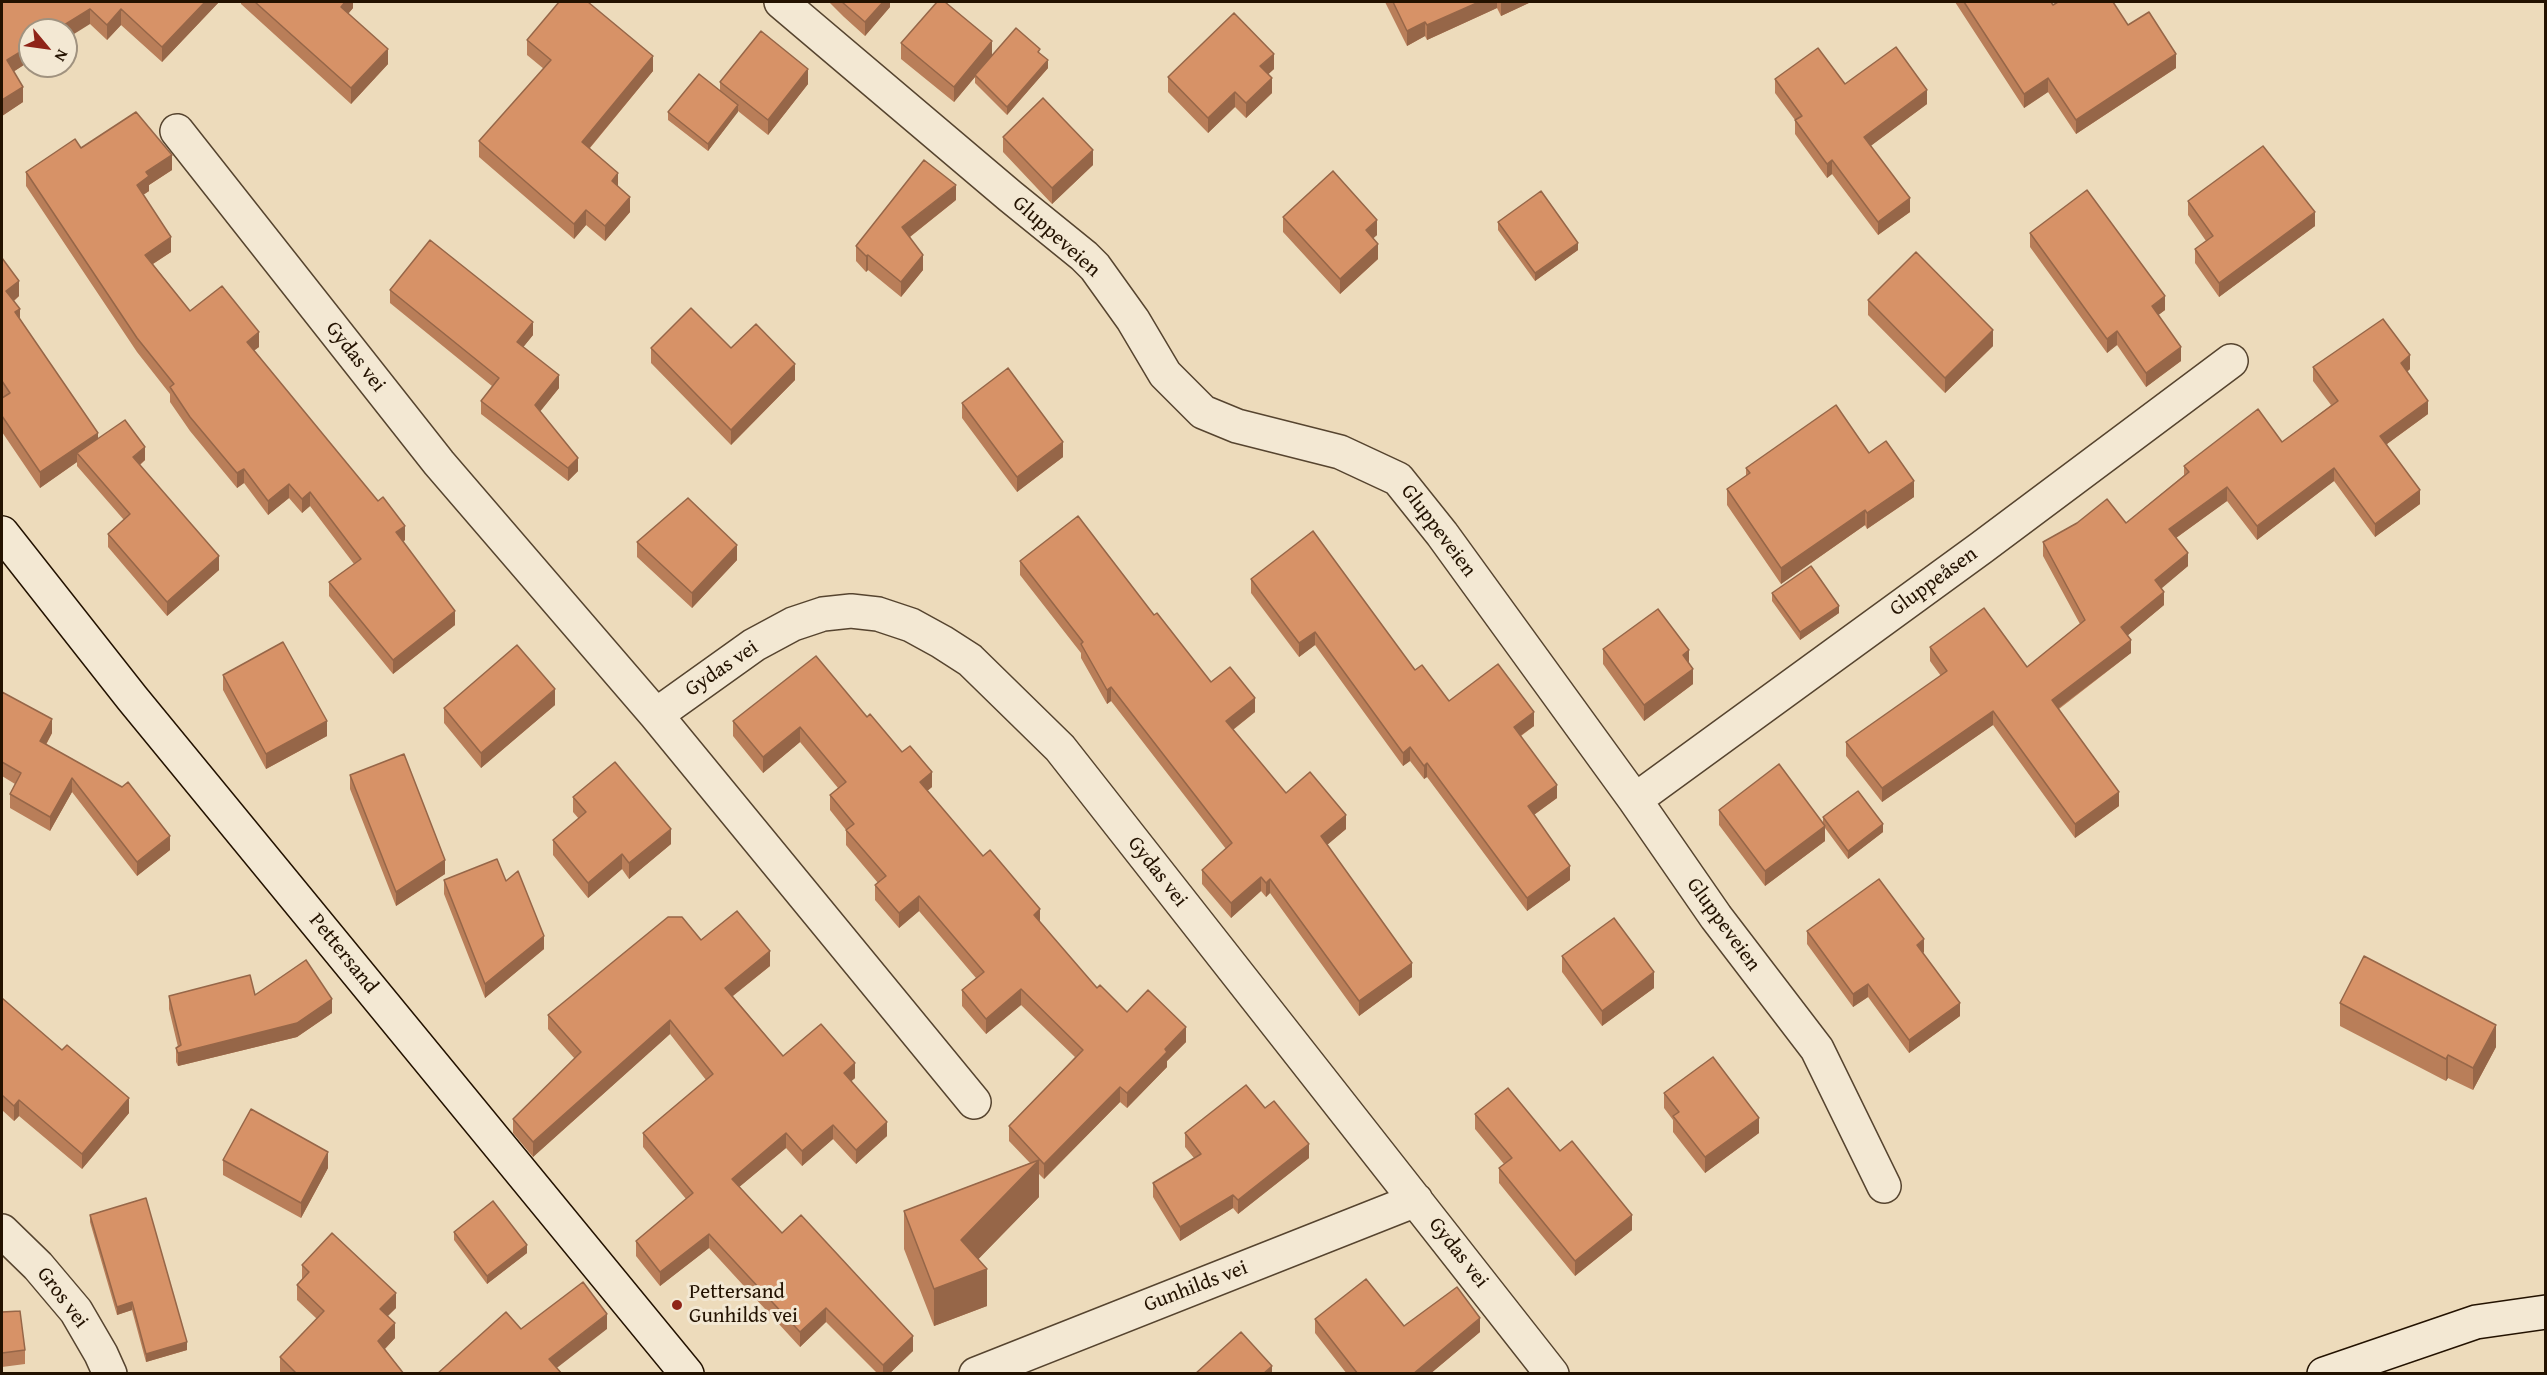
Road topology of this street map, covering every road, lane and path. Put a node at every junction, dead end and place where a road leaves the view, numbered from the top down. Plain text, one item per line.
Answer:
1 (782, 2) edge
2 (177, 131) dead end
3 (2231, 361) dead end
4 (2, 533) edge
5 (656, 715) junction
6 (1635, 800) junction
7 (974, 1102) dead end
8 (1884, 1186) dead end
9 (1416, 1200) junction
10 (2, 1231) edge
11 (2546, 1312) edge
12 (110, 1374) edge
13 (687, 1374) edge
14 (976, 1374) edge
15 (1552, 1374) edge
16 (2324, 1374) edge

1 - 6 street, Gluppeveien
2 - 5 street, Gydas vei
3 - 6 street, Gluppeåsen
4 - 13 street, Pettersand
5 - 7 street, Gydas vei
5 - 9 street, Gydas vei
6 - 8 street, Gluppeveien
9 - 14 street, Gunhilds vei
9 - 15 street, Gydas vei
10 - 12 street, Gros vei
11 - 16 street

